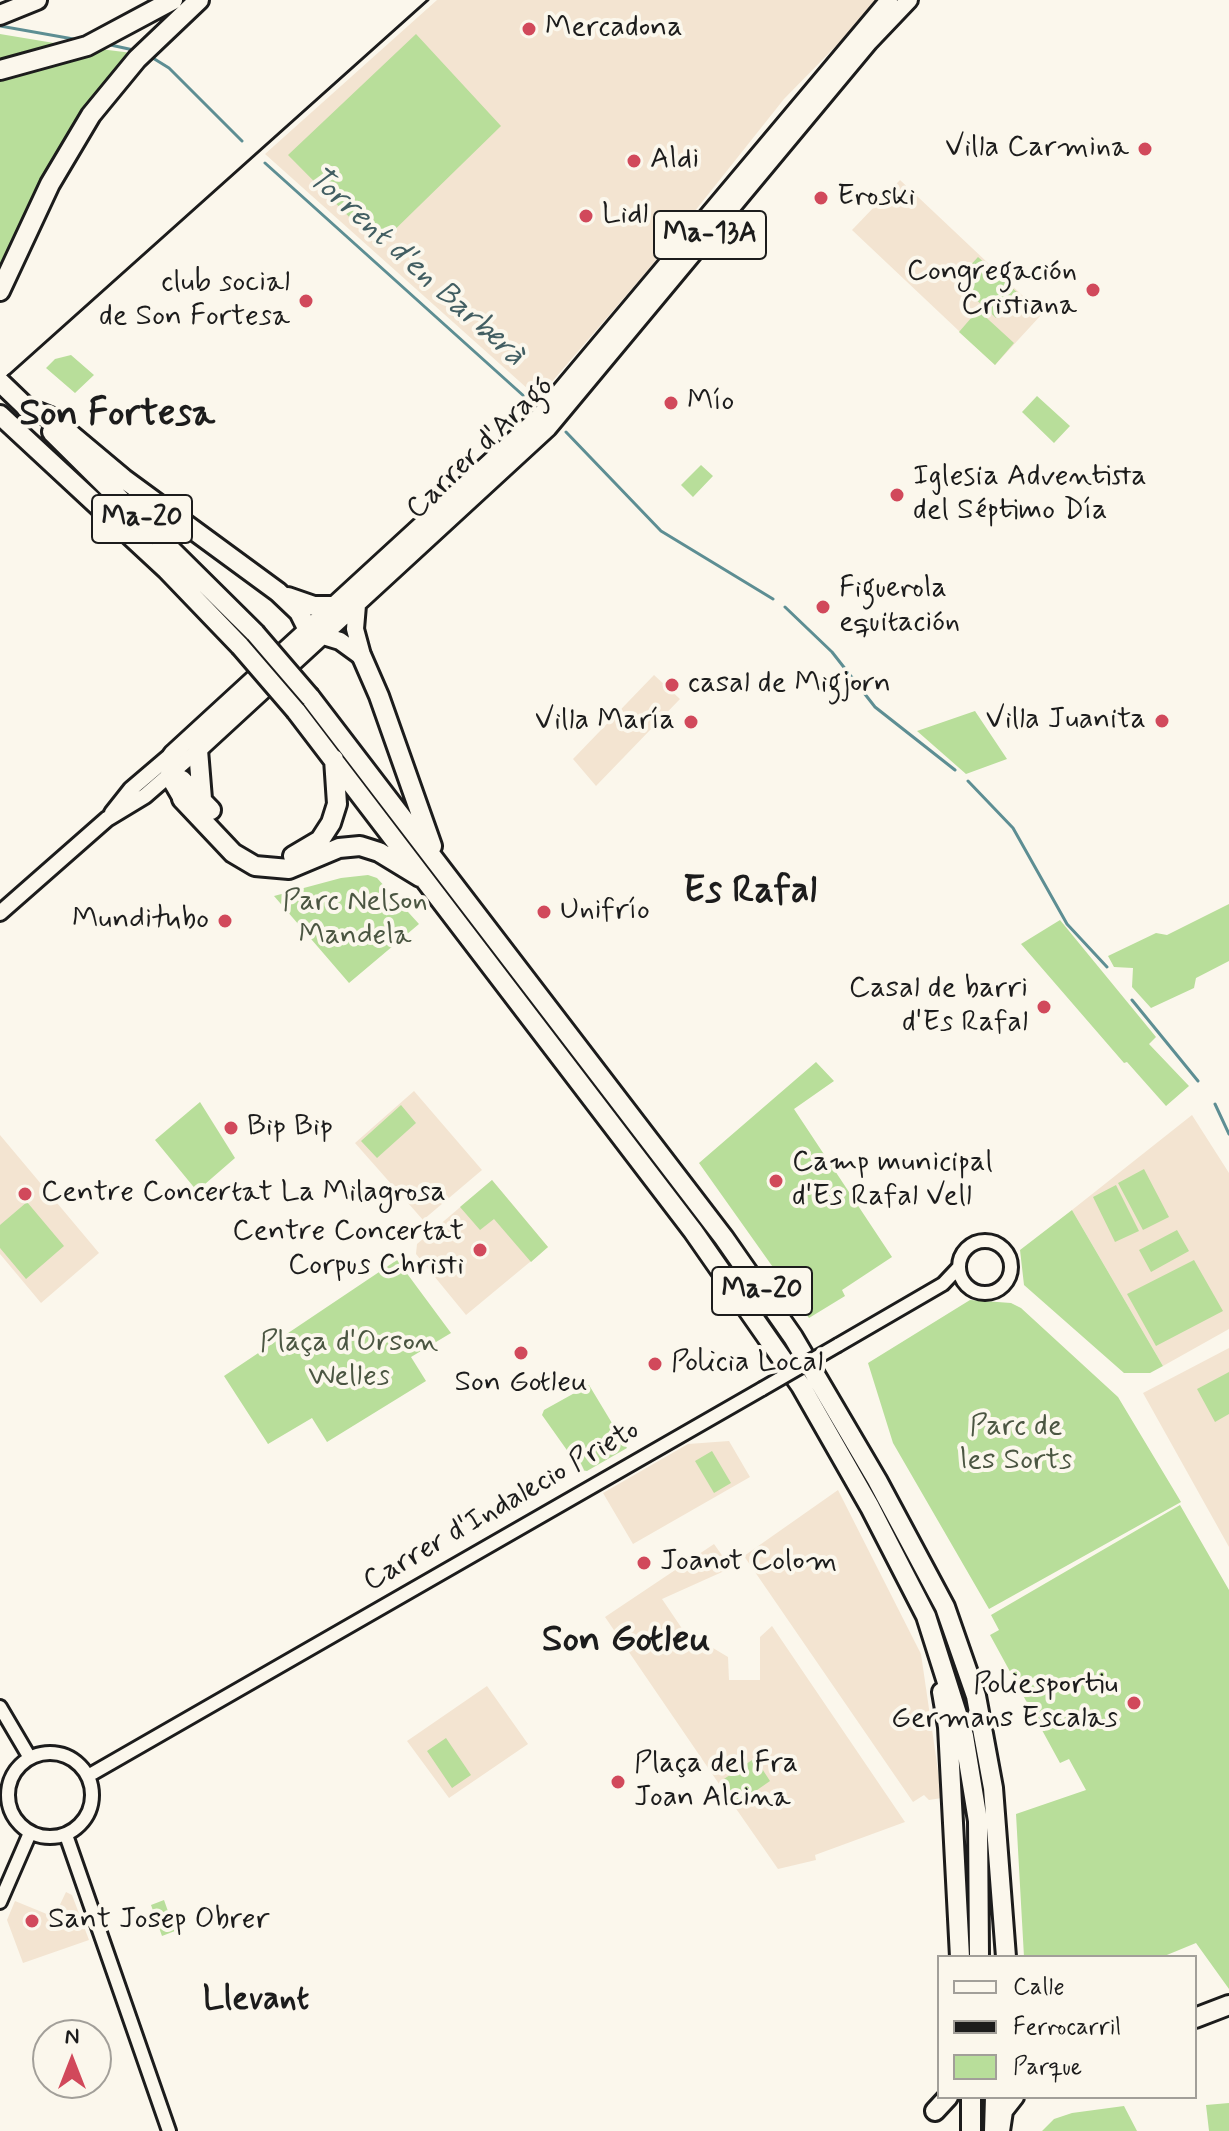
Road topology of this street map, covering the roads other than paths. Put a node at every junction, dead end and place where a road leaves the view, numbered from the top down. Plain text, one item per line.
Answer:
1 (37, 0) edge
2 (173, 0) edge
3 (199, 0) edge
4 (889, 0) edge
5 (909, 0) edge
6 (0, 15) edge
7 (0, 70) edge
8 (816, 98) junction
9 (706, 216) junction
10 (724, 219) junction
11 (0, 291) edge
12 (625, 326) junction
13 (0, 382) edge
14 (27, 408) junction
15 (5, 419) edge
16 (278, 592) junction
17 (357, 605) junction
18 (334, 606) junction
19 (314, 638) junction
20 (362, 657) junction
21 (198, 750) junction
22 (172, 754) junction
23 (334, 759) junction
24 (152, 780) junction
25 (175, 787) junction
26 (202, 799) junction
27 (437, 860) junction
28 (429, 883) junction
29 (0, 913) edge
30 (959, 1267) junction
31 (943, 1284) junction
32 (968, 1286) junction
33 (926, 1616) junction
34 (0, 1707) edge
35 (30, 1758) junction
36 (88, 1776) junction
37 (5, 1777) edge
38 (14, 1817) junction
39 (0, 1825) edge
40 (30, 1833) junction
41 (66, 1835) junction
42 (0, 1902) edge
43 (1001, 1930) junction
44 (960, 1955) edge
45 (979, 1955) edge
46 (999, 1955) edge
47 (1006, 1955) edge
48 (1229, 1997) edge
49 (1229, 2005) edge
50 (1197, 2009) edge
51 (1229, 2011) edge
52 (1197, 2017) edge
53 (1197, 2024) edge
54 (971, 2099) edge
55 (978, 2099) edge
56 (995, 2099) edge
57 (1002, 2099) edge
58 (1013, 2099) edge
59 (999, 2129) edge
60 (169, 2131) edge
61 (971, 2131) edge
62 (977, 2131) edge

1 - 6 highway
2 - 7 highway
3 - 11 highway
4 - 8 main road
5 - 8 main road, Carrer d'Aragó / Ma-13A
8 - 9 main road, Carrer d'Aragó / Ma-13A
8 - 10 main road, Carrer d'Aragó / Ma-13A
9 - 10 main road
9 - 12 main road, Carrer d'Aragó / Ma-13A
10 - 12 main road, Carrer d'Aragó / Ma-13A
12 - 17 main road, Carrer d'Aragó / Ma-13A
12 - 18 main road, Carrer d'Aragó / Ma-13A
13 - 14 highway, Ma-20, bridge
14 - 16 highway
14 - 27 highway, Ma-20, bridge
15 - 23 highway, Ma-20, bridge
16 - 18 highway
16 - 19 highway
17 - 19 main road, Carrer d'Aragó / Ma-13A
17 - 20 main road
18 - 19 main road, Carrer d'Aragó / Ma-13A
19 - 20 main road
19 - 21 main road, Carrer d'Aragó
19 - 22 main road, Carrer d'Aragó / Ma-13A
20 - 27 highway
21 - 25 main road, Carrer d'Aragó
21 - 26 highway
22 - 24 main road, Carrer d'Aragó
22 - 25 main road
23 - 26 highway
23 - 28 highway, Ma-20
24 - 25 main road
24 - 29 main road, Carrer d'Aragó
25 - 26 highway
25 - 28 highway
27 - 43 highway, Ma-20
28 - 33 highway, Ma-20
30 - 31 street, Carrer d'Indalecio Prieto
30 - 32 street
30 - 32 street
31 - 32 street
31 - 36 street, Carrer d'Indalecio Prieto, bridge
33 - 44 highway
33 - 45 highway, Ma-20
34 - 35 street
35 - 36 street
35 - 37 street
36 - 41 street
37 - 38 street
38 - 39 street
38 - 40 street
40 - 41 street
40 - 42 street
41 - 60 street
43 - 46 highway, Ma-20
43 - 47 highway
48 - 50 main road
49 - 52 highway
51 - 53 main road
54 - 61 highway
55 - 62 highway
56 - 59 highway
57 - 59 highway
58 - 59 main road

